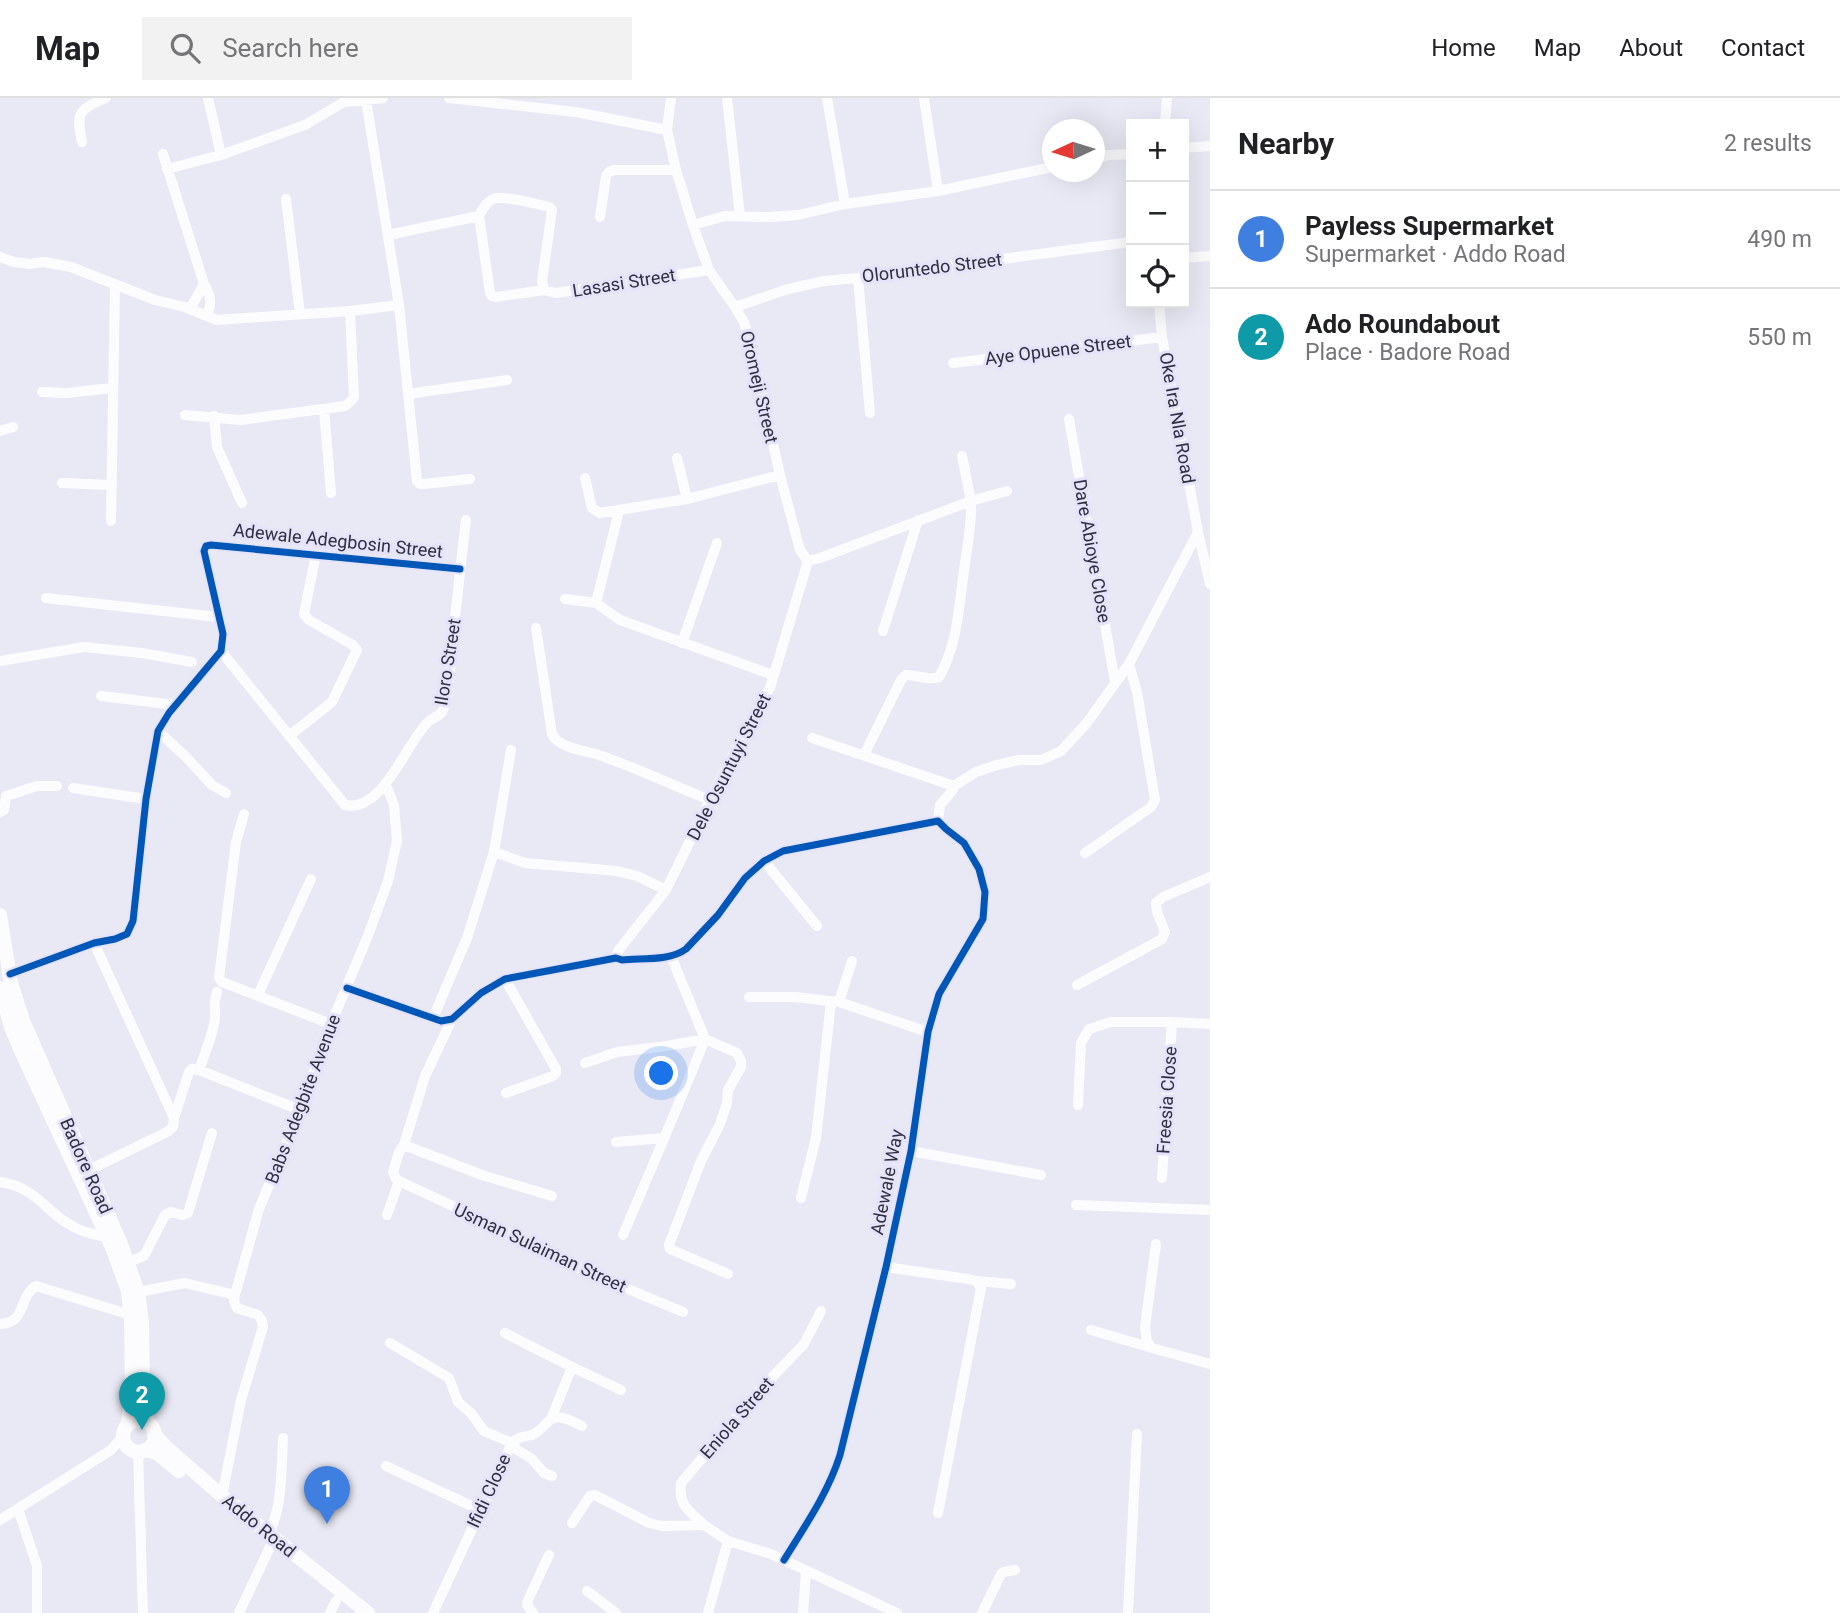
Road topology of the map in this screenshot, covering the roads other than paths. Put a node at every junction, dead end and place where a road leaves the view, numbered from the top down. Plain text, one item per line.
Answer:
1 (106, 98) edge
2 (208, 98) edge
3 (383, 98) edge
4 (449, 98) edge
5 (577, 98) edge
6 (671, 98) edge
7 (727, 98) edge
8 (827, 98) edge
9 (924, 98) edge
10 (1167, 98) edge
11 (476, 99) edge
12 (344, 100) edge
13 (366, 100) junction
14 (576, 112) junction
15 (1165, 119) edge
16 (667, 130) junction
17 (82, 142) dead end
18 (1210, 146) edge
19 (1189, 148) edge
20 (163, 154) dead end
21 (1126, 154) edge
22 (221, 155) junction
23 (1105, 156) edge
24 (167, 169) junction
25 (1042, 169) edge
26 (676, 170) junction
27 (938, 191) junction
28 (286, 199) dead end
29 (845, 204) junction
30 (479, 216) junction
31 (740, 216) junction
32 (600, 217) dead end
33 (693, 225) junction
34 (388, 234) junction
35 (1126, 243) edge
36 (1210, 256) edge
37 (0, 257) edge
38 (1189, 258) edge
39 (709, 270) junction
40 (858, 278) junction
41 (204, 284) junction
42 (115, 285) junction
43 (544, 289) junction
44 (399, 305) junction
45 (736, 307) junction
46 (1159, 308) edge
47 (190, 309) junction
48 (350, 311) junction
49 (300, 314) junction
50 (207, 316) junction
51 (1162, 337) junction
52 (953, 363) dead end
53 (507, 380) dead end
54 (113, 388) junction
55 (42, 392) dead end
56 (408, 394) junction
57 (324, 409) junction
58 (870, 413) dead end
59 (186, 415) dead end
60 (214, 416) junction
61 (1069, 419) dead end
62 (13, 427) dead end
63 (0, 431) edge
64 (962, 456) dead end
65 (677, 458) dead end
66 (780, 475) junction
67 (584, 478) dead end
68 (470, 479) dead end
69 (62, 484) dead end
70 (111, 485) junction
71 (1007, 491) dead end
72 (331, 493) dead end
73 (687, 499) junction
74 (971, 501) junction
75 (243, 503) dead end
76 (620, 511) junction
77 (466, 520) dead end
78 (918, 520) junction
79 (111, 521) dead end
80 (1198, 532) junction
81 (1210, 536) edge
82 (717, 542) dead end
83 (316, 554) junction
84 (808, 561) junction
85 (460, 569) junction
86 (1210, 584) edge
87 (46, 598) dead end
88 (565, 598) dead end
89 (596, 603) junction
90 (218, 617) junction
91 (536, 628) dead end
92 (883, 631) dead end
93 (682, 643) junction
94 (221, 650) junction
95 (0, 661) edge
96 (192, 662) dead end
97 (1129, 664) junction
98 (773, 675) junction
99 (1115, 682) junction
100 (101, 696) dead end
101 (176, 705) junction
102 (158, 731) junction
103 (289, 736) junction
104 (812, 738) dead end
105 (511, 750) dead end
106 (864, 755) junction
107 (386, 785) junction
108 (57, 786) dead end
109 (954, 786) junction
110 (73, 788) dead end
111 (226, 793) dead end
112 (146, 799) junction
113 (710, 800) junction
114 (0, 812) edge
115 (244, 814) dead end
116 (938, 821) junction
117 (494, 852) junction
118 (1084, 853) dead end
119 (764, 861) junction
120 (1210, 877) edge
121 (311, 879) dead end
122 (666, 890) junction
123 (0, 915) edge
124 (817, 926) dead end
125 (94, 943) junction
126 (671, 956) junction
127 (616, 958) junction
128 (852, 961) dead end
129 (10, 974) junction
130 (505, 979) junction
131 (1077, 985) dead end
132 (0, 988) edge
133 (347, 989) junction
134 (217, 992) dead end
135 (258, 995) junction
136 (749, 997) dead end
137 (835, 1002) junction
138 (433, 1018) junction
139 (452, 1019) junction
140 (1172, 1022) junction
141 (331, 1024) junction
142 (1210, 1024) edge
143 (6, 1025) edge
144 (928, 1032) junction
145 (705, 1039) junction
146 (585, 1063) dead end
147 (199, 1070) junction
148 (506, 1093) dead end
149 (1078, 1105) dead end
150 (300, 1110) junction
151 (174, 1118) junction
152 (212, 1133) dead end
153 (664, 1138) junction
154 (616, 1142) dead end
155 (404, 1145) junction
156 (911, 1151) junction
157 (89, 1170) junction
158 (1041, 1175) dead end
159 (1162, 1178) dead end
160 (399, 1181) junction
161 (0, 1182) edge
162 (552, 1196) dead end
163 (801, 1198) dead end
164 (1076, 1205) dead end
165 (1210, 1210) edge
166 (387, 1214) dead end
167 (623, 1235) dead end
168 (106, 1237) junction
169 (1156, 1244) dead end
170 (128, 1262) junction
171 (886, 1267) junction
172 (728, 1274) dead end
173 (976, 1281) junction
174 (1011, 1284) dead end
175 (138, 1292) junction
176 (236, 1295) junction
177 (821, 1311) dead end
178 (682, 1312) dead end
179 (131, 1315) junction
180 (0, 1324) edge
181 (1091, 1330) dead end
182 (505, 1333) dead end
183 (390, 1343) dead end
184 (1152, 1348) junction
185 (1210, 1364) edge
186 (574, 1368) junction
187 (621, 1390) dead end
188 (551, 1419) junction
189 (582, 1426) dead end
190 (151, 1428) junction
191 (1137, 1434) dead end
192 (283, 1438) dead end
193 (133, 1441) junction
194 (512, 1443) junction
195 (386, 1466) dead end
196 (552, 1476) dead end
197 (222, 1496) junction
198 (18, 1509) junction
199 (480, 1510) junction
200 (938, 1513) dead end
201 (0, 1520) edge
202 (572, 1523) dead end
203 (704, 1525) junction
204 (270, 1541) junction
205 (728, 1541) junction
206 (550, 1555) dead end
207 (784, 1560) junction
208 (1015, 1570) dead end
209 (806, 1572) junction
210 (587, 1591) dead end
211 (333, 1607) edge
212 (37, 1613) edge
213 (143, 1613) edge
214 (239, 1613) edge
215 (353, 1613) edge
216 (368, 1613) edge
217 (433, 1613) edge
218 (533, 1613) edge
219 (617, 1613) edge
220 (708, 1613) edge
221 (803, 1613) edge
222 (897, 1613) edge
223 (982, 1613) edge
224 (1128, 1613) edge

1 - 17 street
2 - 22 street
3 - 13 street
4 - 11 street
5 - 14 street
6 - 16 street, Oromeji Street
7 - 31 street
8 - 29 street
9 - 27 street
10 - 15 street
11 - 14 street
12 - 13 street
12 - 22 street
13 - 34 street
14 - 16 street
16 - 26 street, Oromeji Street
18 - 19 street
20 - 24 street
21 - 23 street
22 - 24 street
24 - 41 street
25 - 27 street
26 - 32 street
26 - 33 street, Oromeji Street
27 - 29 street
28 - 49 street
29 - 31 street
30 - 34 street
30 - 43 street, Lasasi Street
30 - 43 street
31 - 33 street
33 - 39 street, Oromeji Street
34 - 44 street
35 - 40 street, Oloruntedo Street
36 - 38 street
37 - 42 street
39 - 43 street, Lasasi Street
39 - 45 street, Oromeji Street
40 - 45 street, Oloruntedo Street
40 - 58 street
41 - 47 street
41 - 50 street
42 - 47 street
42 - 54 street
44 - 48 street
44 - 56 street
45 - 66 street, Oromeji Street
46 - 51 street, Oke Ira Nla Road
47 - 50 street
48 - 49 street
48 - 57 street
49 - 50 street
51 - 52 street, Aye Opuene Street
51 - 80 street, Oke Ira Nla Road
53 - 56 street
54 - 55 street
54 - 70 street
56 - 68 street
57 - 60 street
57 - 72 street
59 - 60 street
60 - 75 street
61 - 99 street, Dare Abioye Close
62 - 63 street
64 - 74 street
65 - 73 street
66 - 73 street
66 - 84 street, Oromeji Street
67 - 76 street
69 - 70 street
70 - 79 street
71 - 74 street
73 - 76 street
74 - 78 street
74 - 106 street
76 - 89 street
77 - 85 street, Iloro Street
78 - 84 street
78 - 92 street
80 - 81 street
80 - 86 street, Oke Ira Nla Road
80 - 97 street
82 - 93 street
83 - 85 street, Adewale Adegbosin Street
83 - 90 street, Adewale Adegbosin Street
83 - 103 street
84 - 98 street, Dele Osuntuyi Street
85 - 107 street, Iloro Street
87 - 90 street
88 - 89 street
89 - 93 street
90 - 94 street, Adewale Adegbosin Street
91 - 113 street
93 - 98 street
94 - 101 street
94 - 103 street
95 - 96 street
97 - 99 street
97 - 118 street
98 - 113 street, Dele Osuntuyi Street
99 - 109 street
100 - 101 street
101 - 102 street
102 - 111 street
102 - 112 street
103 - 107 street
104 - 106 street
105 - 117 street
106 - 109 street
107 - 133 street, Babs Adegbite Avenue
108 - 114 street
109 - 116 street
110 - 112 street
112 - 125 street
113 - 122 street, Dele Osuntuyi Street
115 - 135 street
116 - 119 street
116 - 144 street, Adewale Way
117 - 122 street
117 - 138 street
119 - 124 street
119 - 126 street
120 - 131 street
121 - 135 street
122 - 127 street, Dele Osuntuyi Street
123 - 129 main road, Badore Road
125 - 129 street
125 - 151 street
126 - 127 street
126 - 145 street
127 - 130 street
128 - 137 street
129 - 157 main road, Badore Road
130 - 139 street
130 - 148 street
132 - 143 main road, Badore Road
133 - 138 street
133 - 141 street, Babs Adegbite Avenue
134 - 147 street
135 - 141 street
136 - 137 street
137 - 144 street
137 - 163 street
138 - 139 street
139 - 155 street
140 - 142 street
140 - 149 street
140 - 159 street, Freesia Close
141 - 150 street, Babs Adegbite Avenue
143 - 168 main road, Badore Road
144 - 156 street, Adewale Way
145 - 146 street
145 - 153 street
145 - 172 street
147 - 150 street
147 - 151 street
150 - 176 street, Babs Adegbite Avenue
151 - 157 street
152 - 170 street
153 - 154 street
153 - 167 street
155 - 160 street
155 - 162 street
156 - 158 street
156 - 171 street, Adewale Way
157 - 170 main road, Badore Road
160 - 166 street
160 - 178 street, Usman Sulaiman Street
161 - 168 street
164 - 165 street
168 - 179 main road, Badore Road
169 - 184 street
170 - 175 main road, Badore Road
171 - 173 street
171 - 207 street, Adewale Way
173 - 174 street
173 - 200 street
175 - 176 street
175 - 190 main road, Badore Road
176 - 197 street
177 - 203 street, Eniola Street
179 - 180 street
179 - 193 main road, Badore Road
181 - 184 street
182 - 186 street
183 - 194 street
184 - 185 street
186 - 187 street
186 - 188 street
188 - 189 street
188 - 194 street, Ifidi Close
190 - 193 main road
190 - 193 main road
190 - 197 main road, Addo Road
191 - 224 street
192 - 204 street
193 - 198 street
193 - 204 main road, Addo Road
193 - 213 street
194 - 196 street
194 - 199 street, Ifidi Close
195 - 199 street
197 - 204 main road, Addo Road
198 - 201 street
198 - 212 street
199 - 217 street, Ifidi Close
202 - 203 street
203 - 205 street, Eniola Street
204 - 211 main road, Addo Road
204 - 214 street
204 - 216 main road, Addo Road
205 - 207 street, Eniola Street
205 - 220 street
206 - 218 street
207 - 209 street, Eniola Street
208 - 223 street
209 - 221 street
209 - 222 street, Eniola Street
210 - 219 street
211 - 215 main road, Addo Road

